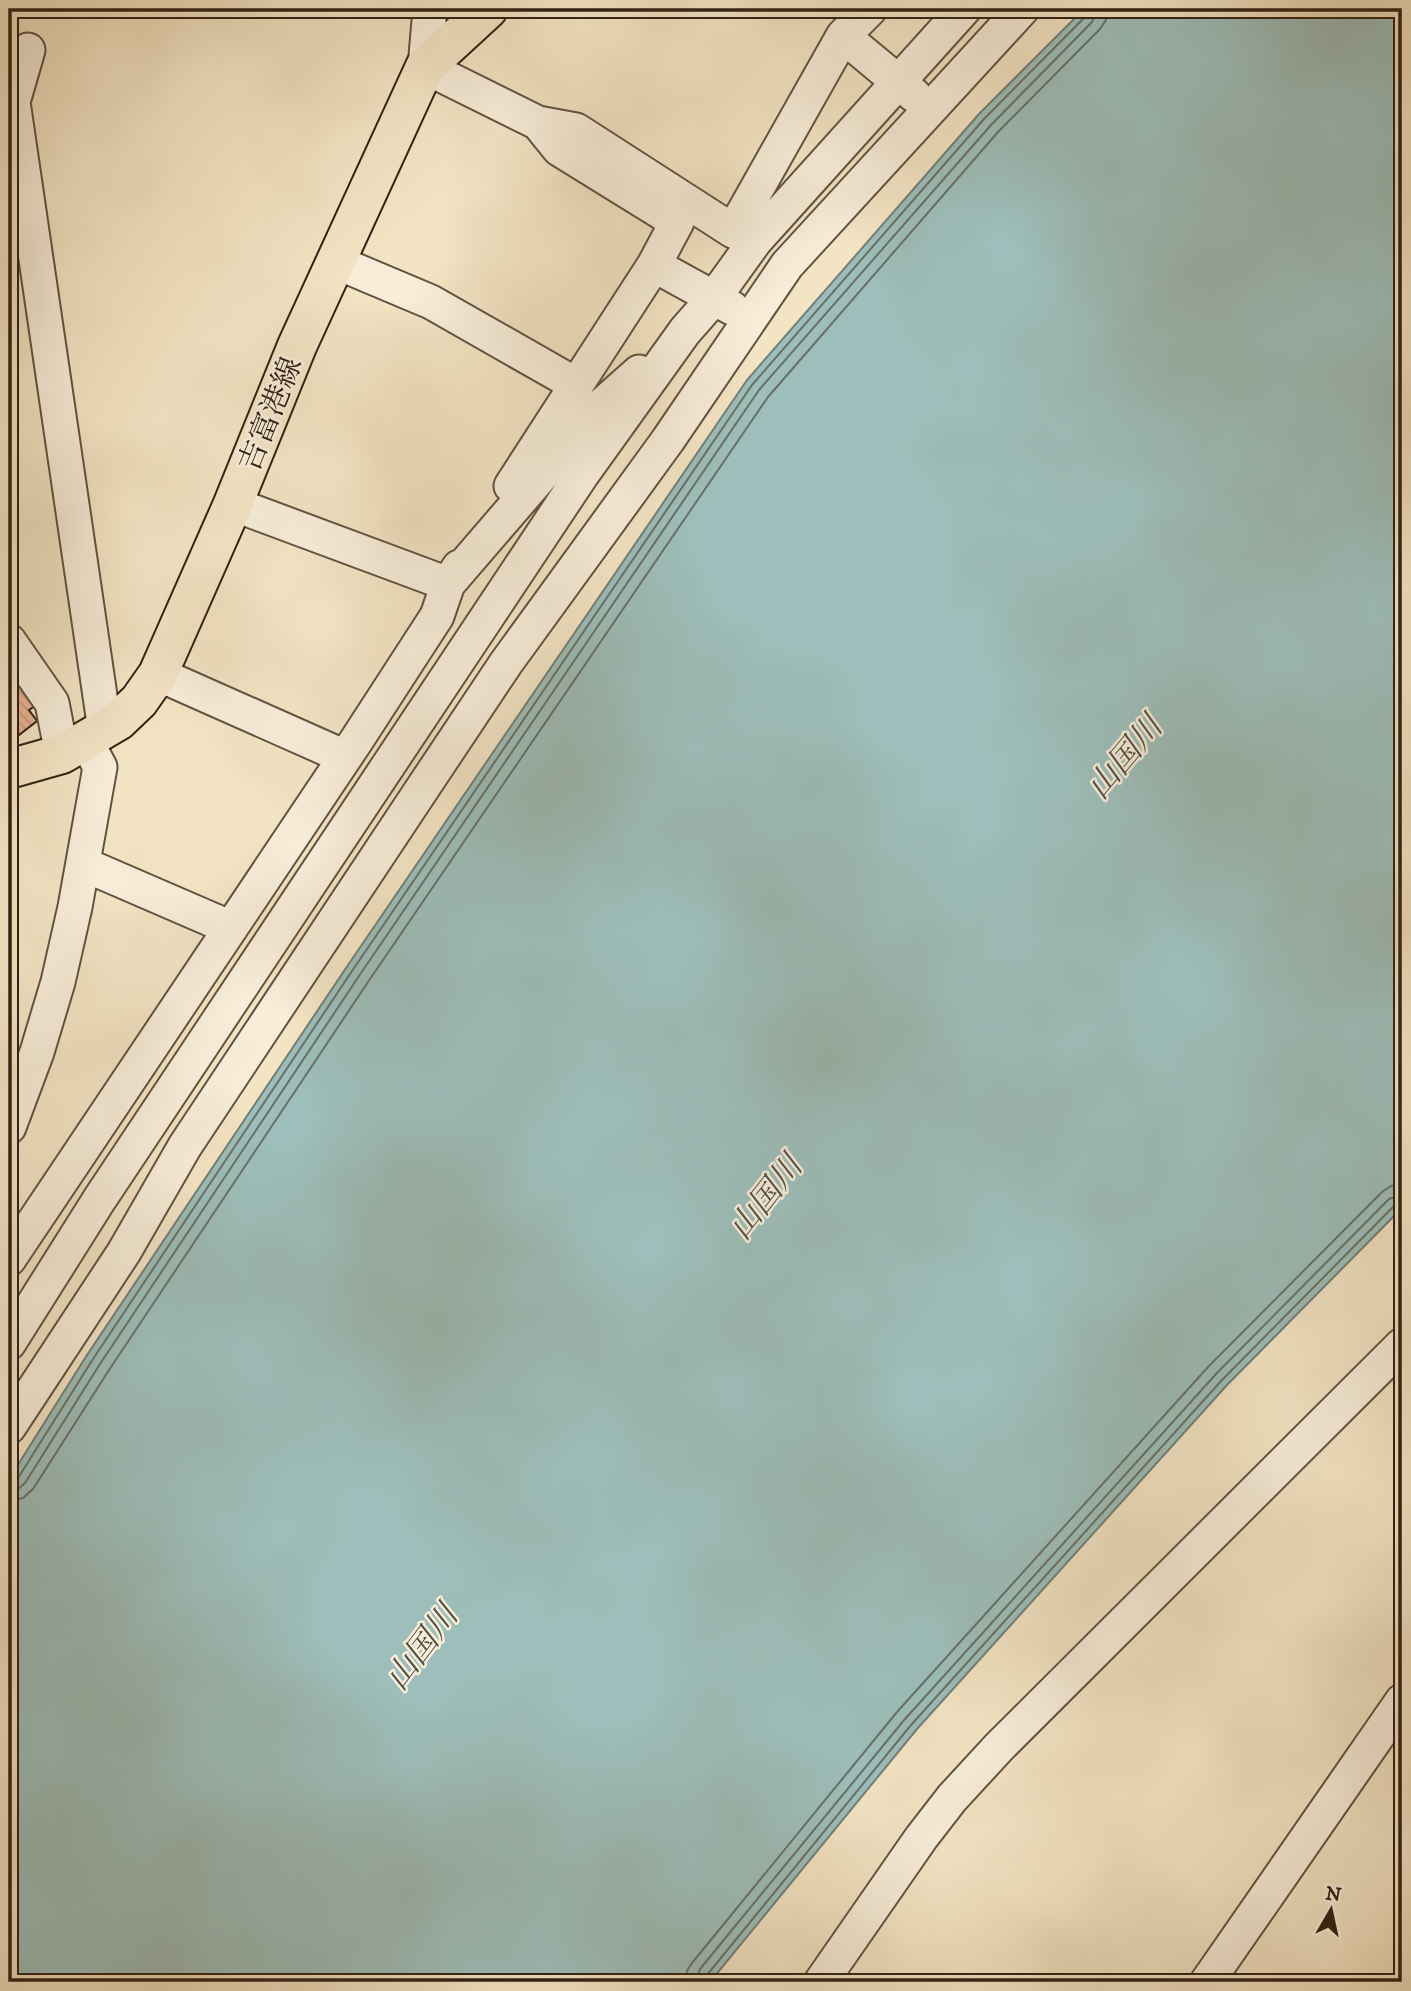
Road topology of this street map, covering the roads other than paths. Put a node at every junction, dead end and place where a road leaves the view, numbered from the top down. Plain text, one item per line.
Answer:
1 (430, 9) edge
2 (488, 9) edge
3 (870, 9) edge
4 (964, 9) edge
5 (1022, 9) edge
6 (843, 36) junction
7 (28, 50) dead end
8 (425, 67) junction
9 (898, 81) junction
10 (929, 108) junction
11 (538, 123) junction
12 (744, 236) junction
13 (336, 262) junction
14 (654, 265) junction
15 (787, 265) junction
16 (727, 305) junction
17 (685, 331) junction
18 (575, 384) junction
19 (581, 476) junction
20 (233, 504) junction
21 (449, 584) junction
22 (437, 616) junction
23 (9, 640) edge
24 (470, 640) junction
25 (506, 663) junction
26 (158, 674) junction
27 (84, 741) junction
28 (350, 749) junction
29 (389, 762) junction
30 (9, 769) edge
31 (426, 783) junction
32 (83, 864) junction
33 (231, 928) junction
34 (150, 1126) junction
35 (9, 1127) edge
36 (185, 1146) junction
37 (60, 1182) junction
38 (99, 1200) junction
39 (124, 1252) junction
40 (9, 1259) edge
41 (9, 1343) edge
42 (1402, 1345) edge
43 (9, 1388) edge
44 (9, 1427) edge
45 (1402, 1701) edge
46 (1392, 1740) edge
47 (821, 1982) edge
48 (1207, 1982) edge

1 - 8 street
2 - 8 main road, 吉富港線
3 - 6 street
4 - 9 street
5 - 10 street
6 - 9 street
6 - 12 street
7 - 27 street
8 - 11 street
8 - 13 main road, 吉富港線
9 - 10 street
9 - 12 street
10 - 15 street
11 - 12 street
11 - 14 street
12 - 16 street
13 - 18 street
13 - 20 main road, 吉富港線
14 - 16 street
14 - 18 street
15 - 16 street
15 - 25 street
16 - 17 street
16 - 19 street
17 - 19 street
17 - 21 street
18 - 21 street
19 - 24 street
20 - 21 street
20 - 26 main road, 吉富港線
21 - 22 street
22 - 24 street
22 - 28 street
23 - 27 street
24 - 25 street
24 - 29 street
25 - 31 street
26 - 27 main road, 吉富港線
26 - 28 street
27 - 30 main road, 吉富港線
27 - 32 street
28 - 29 street
28 - 33 street
29 - 31 street
29 - 34 street
31 - 36 street
32 - 33 street
32 - 35 street
33 - 37 street
34 - 36 street
34 - 38 street
36 - 39 street
37 - 38 street
37 - 40 street
38 - 41 street
39 - 43 street
39 - 44 street
42 - 47 street
45 - 46 street
46 - 48 street

